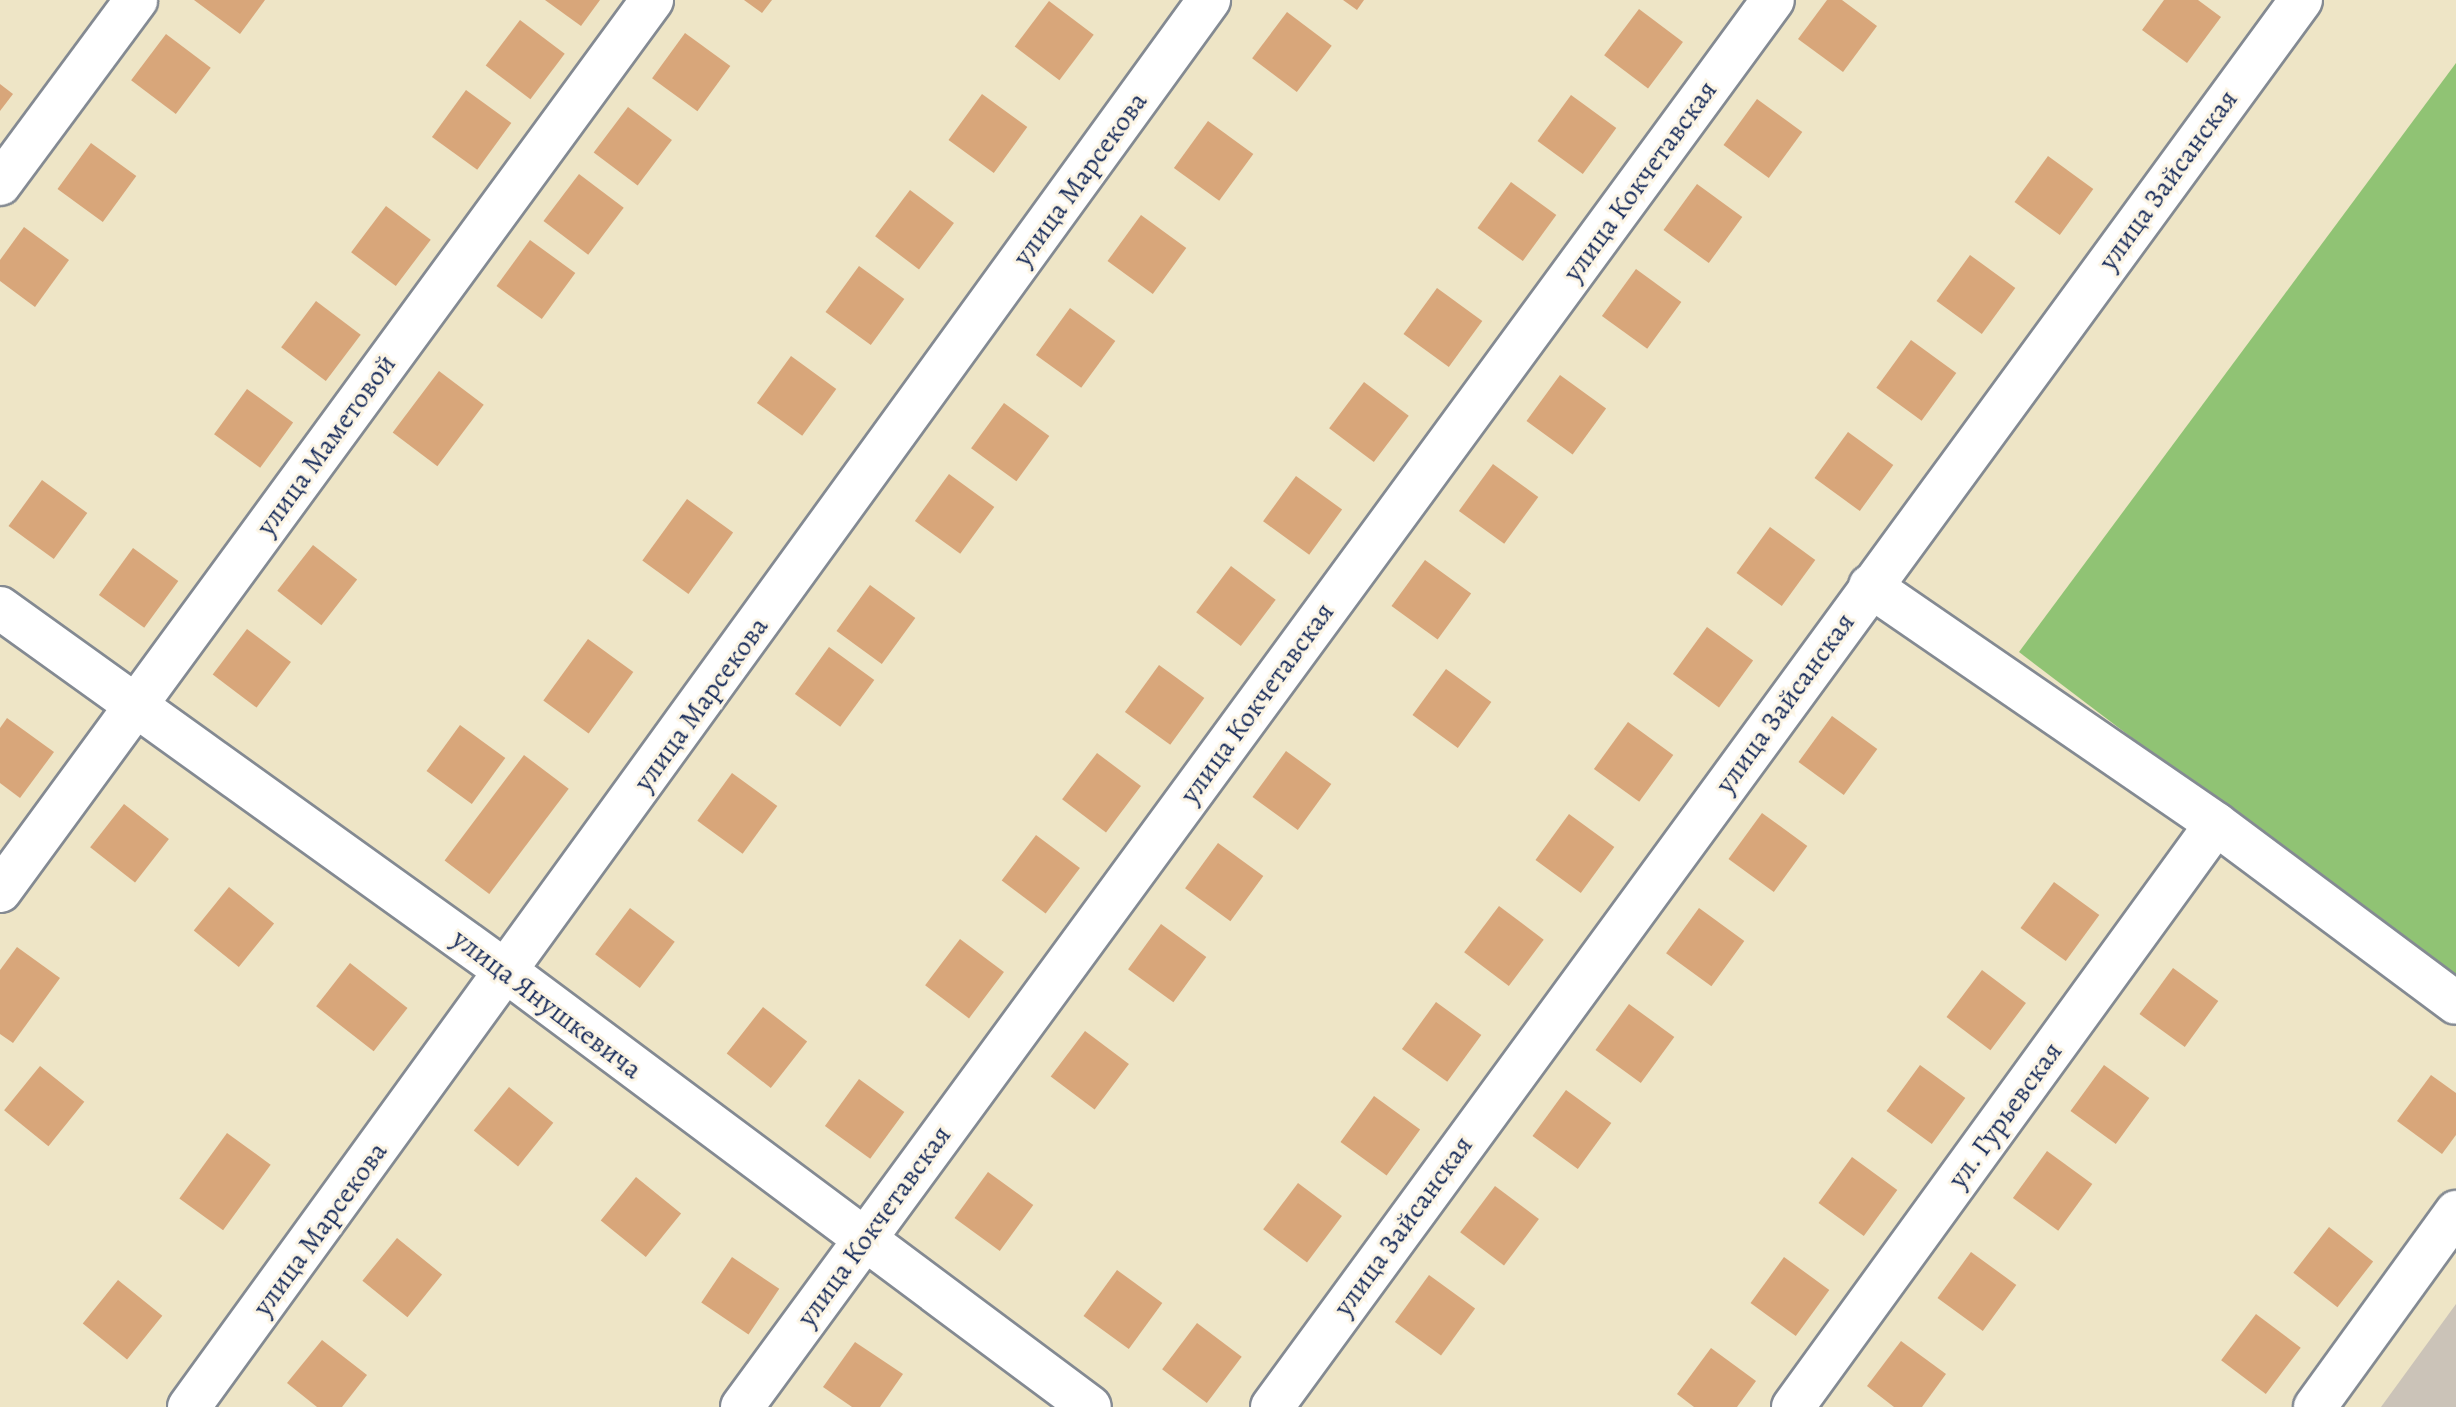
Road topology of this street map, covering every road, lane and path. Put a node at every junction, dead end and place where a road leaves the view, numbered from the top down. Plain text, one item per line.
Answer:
1 (136, 0) edge
2 (652, 0) edge
3 (1209, 0) edge
4 (1773, 0) edge
5 (2300, 0) edge
6 (0, 184) edge
7 (1870, 586) junction
8 (0, 608) edge
9 (136, 705) junction
10 (2216, 824) junction
11 (0, 891) edge
12 (507, 972) junction
13 (2456, 1003) edge
14 (2456, 1212) edge
15 (862, 1242) junction
16 (189, 1407) edge
17 (742, 1407) edge
18 (1090, 1407) edge
19 (1272, 1407) edge
20 (1793, 1407) edge
21 (2315, 1407) edge

1 - 6 street
2 - 9 street, улица Маметовой
3 - 12 street, улица Марсекова
4 - 15 street, улица Кокчетавская
5 - 7 street, улица Зайсанская
7 - 10 street
7 - 19 street, улица Зайсанская
8 - 9 street, улица Янушкевича
9 - 11 street, улица Маметовой
9 - 12 street, улица Янушкевича
10 - 13 street
10 - 20 street, ул. Гурьевская
12 - 15 street, улица Янушкевича
12 - 16 street, улица Марсекова
14 - 21 street
15 - 17 street, улица Кокчетавская
15 - 18 street, улица Янушкевича

